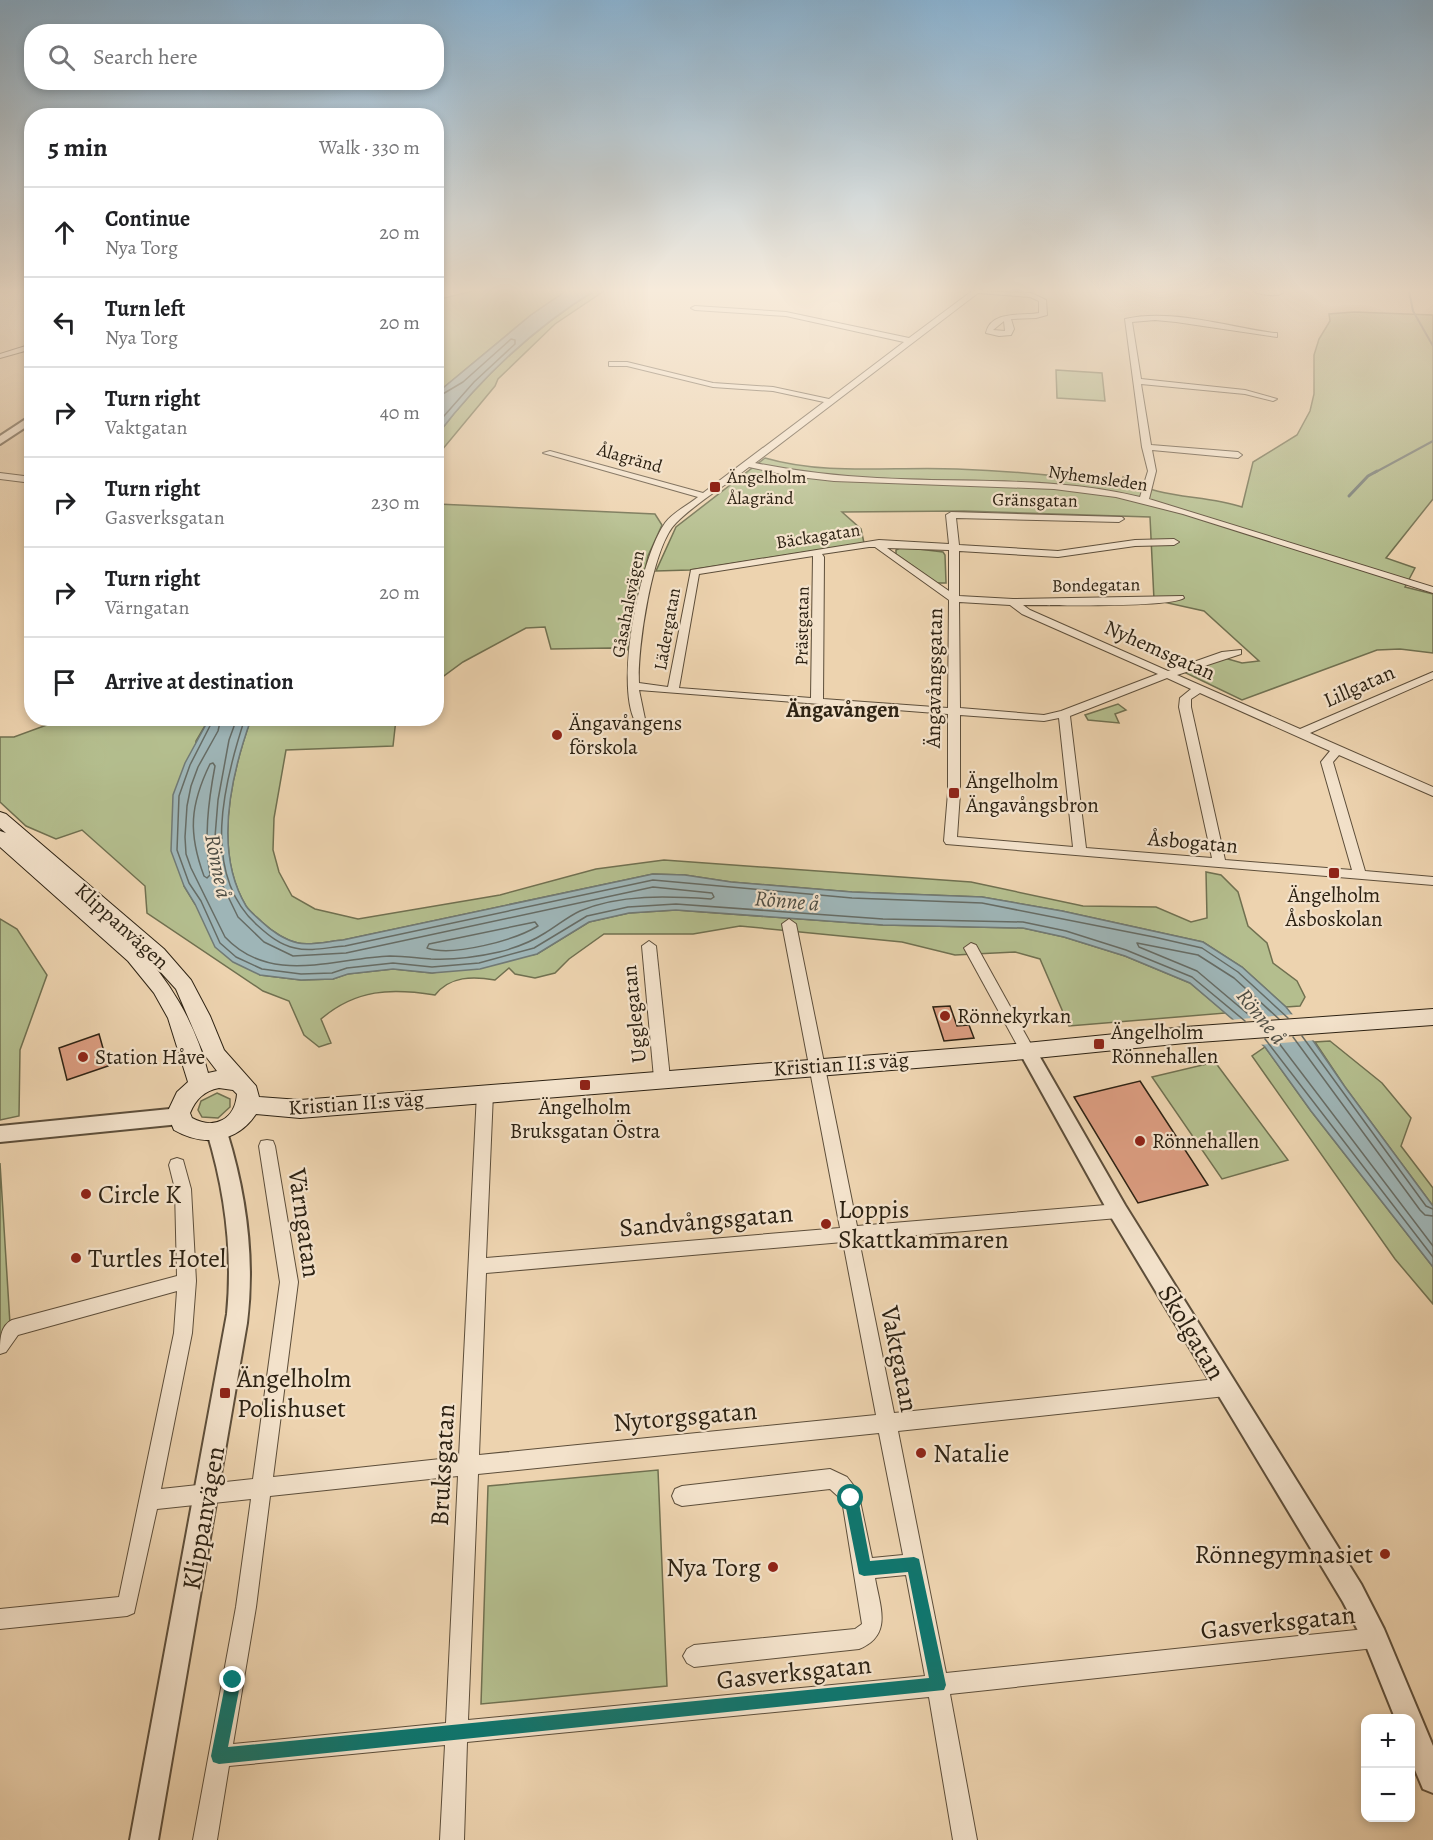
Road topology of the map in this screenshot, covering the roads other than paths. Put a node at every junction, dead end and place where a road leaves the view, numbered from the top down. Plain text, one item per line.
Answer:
1 (677, 377) edge
2 (862, 377) edge
3 (1137, 377) edge
4 (1138, 381) junction
5 (1273, 399) dead end
6 (829, 401) junction
7 (24, 424) edge
8 (0, 441) edge
9 (1146, 447) junction
10 (547, 453) dead end
11 (1238, 455) dead end
12 (746, 464) junction
13 (0, 476) edge
14 (24, 479) edge
15 (703, 496) junction
16 (1144, 500) junction
17 (951, 515) joint
18 (1119, 519) dead end
19 (1174, 542) dead end
20 (879, 543) junction
21 (951, 548) junction
22 (816, 553) junction
23 (694, 572) joint
24 (1433, 590) edge
25 (1179, 598) dead end
26 (954, 599) junction
27 (1014, 602) junction
28 (1237, 652) dead end
29 (1168, 674) junction
30 (1433, 675) edge
31 (634, 686) junction
32 (1200, 688) junction
33 (673, 691) junction
34 (817, 700) junction
35 (952, 711) junction
36 (1064, 714) junction
37 (639, 719) dead end
38 (1300, 733) junction
39 (1337, 750) junction
40 (1433, 792) edge
41 (0, 818) edge
42 (0, 837) edge
43 (950, 841) joint
44 (1080, 852) junction
45 (1220, 864) junction
46 (1360, 875) junction
47 (1433, 881) edge
48 (789, 924) dead end
49 (649, 946) dead end
50 (971, 948) dead end
51 (1433, 1017) edge
52 (1027, 1050) junction
53 (816, 1066) junction
54 (662, 1078) junction
55 (240, 1083) junction
56 (200, 1085) junction
57 (485, 1093) junction
58 (249, 1105) junction
59 (180, 1116) junction
60 (217, 1132) junction
61 (0, 1134) edge
62 (267, 1146) dead end
63 (177, 1165) dead end
64 (1118, 1211) junction
65 (850, 1233) junction
66 (478, 1266) junction
67 (187, 1281) junction
68 (0, 1346) edge
69 (1226, 1387) junction
70 (886, 1424) junction
71 (469, 1464) junction
72 (262, 1487) junction
73 (208, 1494) junction
74 (682, 1496) dead end
75 (150, 1500) junction
76 (914, 1564) junction
77 (864, 1569) junction
78 (0, 1619) edge
79 (1375, 1638) junction
80 (694, 1656) dead end
81 (938, 1685) junction
82 (1406, 1714) edge
83 (457, 1732) junction
84 (1415, 1736) edge
85 (219, 1756) junction
86 (1433, 1779) edge
87 (143, 1837) edge
88 (205, 1840) edge
89 (452, 1840) edge
90 (965, 1840) edge

1 - 6 street
2 - 6 street, Gåsahalsvägen
3 - 4 street
4 - 5 street
4 - 9 street
6 - 12 street, Gåsahalsvägen
7 - 8 street
9 - 11 street
9 - 16 street
10 - 15 street, Ålagränd
12 - 15 street, Gåsahalsvägen
12 - 16 street, Nyhemsleden
13 - 14 street
15 - 31 street, Gåsahalsvägen
16 - 24 street, Nyhemsleden
17 - 18 street, Gränsgatan
17 - 21 street, Ängavångsgatan
19 - 21 street, Bäckagatan
20 - 21 street, Bäckagatan
20 - 22 street, Bäckagatan
20 - 26 street
21 - 26 street, Ängavångsgatan
22 - 23 street, Bäckagatan
22 - 34 street, Prästgatan
23 - 33 street, Lädergatan
25 - 27 street, Bondegatan
26 - 27 street, Nyhemsgatan
26 - 35 street, Ängavångsgatan
27 - 29 street, Nyhemsgatan
28 - 29 street
29 - 32 street, Nyhemsgatan
29 - 36 street
30 - 38 street, Lillgatan
31 - 33 street
31 - 37 street, Gåsahalsvägen
32 - 38 street, Nyhemsgatan
32 - 45 street
33 - 34 street
34 - 35 street
35 - 36 street
35 - 43 street, Ängavångsgatan
36 - 44 street
38 - 39 street, Nyhemsgatan
39 - 40 street, Nyhemsgatan
39 - 46 street
41 - 55 main road, Klippanvägen
42 - 56 main road, Klippanvägen
43 - 44 street, Åsbogatan
44 - 45 street, Åsbogatan
45 - 46 street, Åsbogatan
46 - 47 street, Åsbogatan
48 - 53 street, Vaktgatan
49 - 54 street, Ugglegatan
50 - 52 street, Skolgatan
51 - 52 main road, Kristian II:s väg
52 - 53 main road, Kristian II:s väg
52 - 64 street, Skolgatan
53 - 54 main road, Kristian II:s väg
53 - 65 street, Vaktgatan
54 - 57 main road, Kristian II:s väg
55 - 56 main road
55 - 58 main road, Klippanvägen
56 - 59 main road
57 - 58 main road, Kristian II:s väg
57 - 66 street, Bruksgatan
58 - 60 main road
59 - 60 main road
59 - 61 street
60 - 73 street, Klippanvägen
62 - 72 street, Värngatan
63 - 67 street
64 - 65 street, Sandvångsgatan
64 - 69 street, Skolgatan
65 - 66 street, Sandvångsgatan
65 - 70 street, Vaktgatan
66 - 71 street, Bruksgatan
67 - 68 street
67 - 75 street
69 - 70 street, Nytorgsgatan
69 - 79 street, Skolgatan
70 - 71 street, Nytorgsgatan
70 - 76 street, Vaktgatan
71 - 72 street, Nytorgsgatan
71 - 83 street, Bruksgatan
72 - 73 street, Nytorgsgatan
72 - 85 street, Värngatan
73 - 75 street, Nytorgsgatan
73 - 87 street, Klippanvägen
74 - 77 street
75 - 78 street
76 - 77 street
76 - 81 street, Vaktgatan
77 - 80 street
79 - 81 street, Gasverksgatan
79 - 82 street, Skolgatan
81 - 83 street, Gasverksgatan
81 - 90 street, Vaktgatan
83 - 85 street, Gasverksgatan
83 - 89 street, Bruksgatan
84 - 86 street
85 - 88 street, Värngatan

